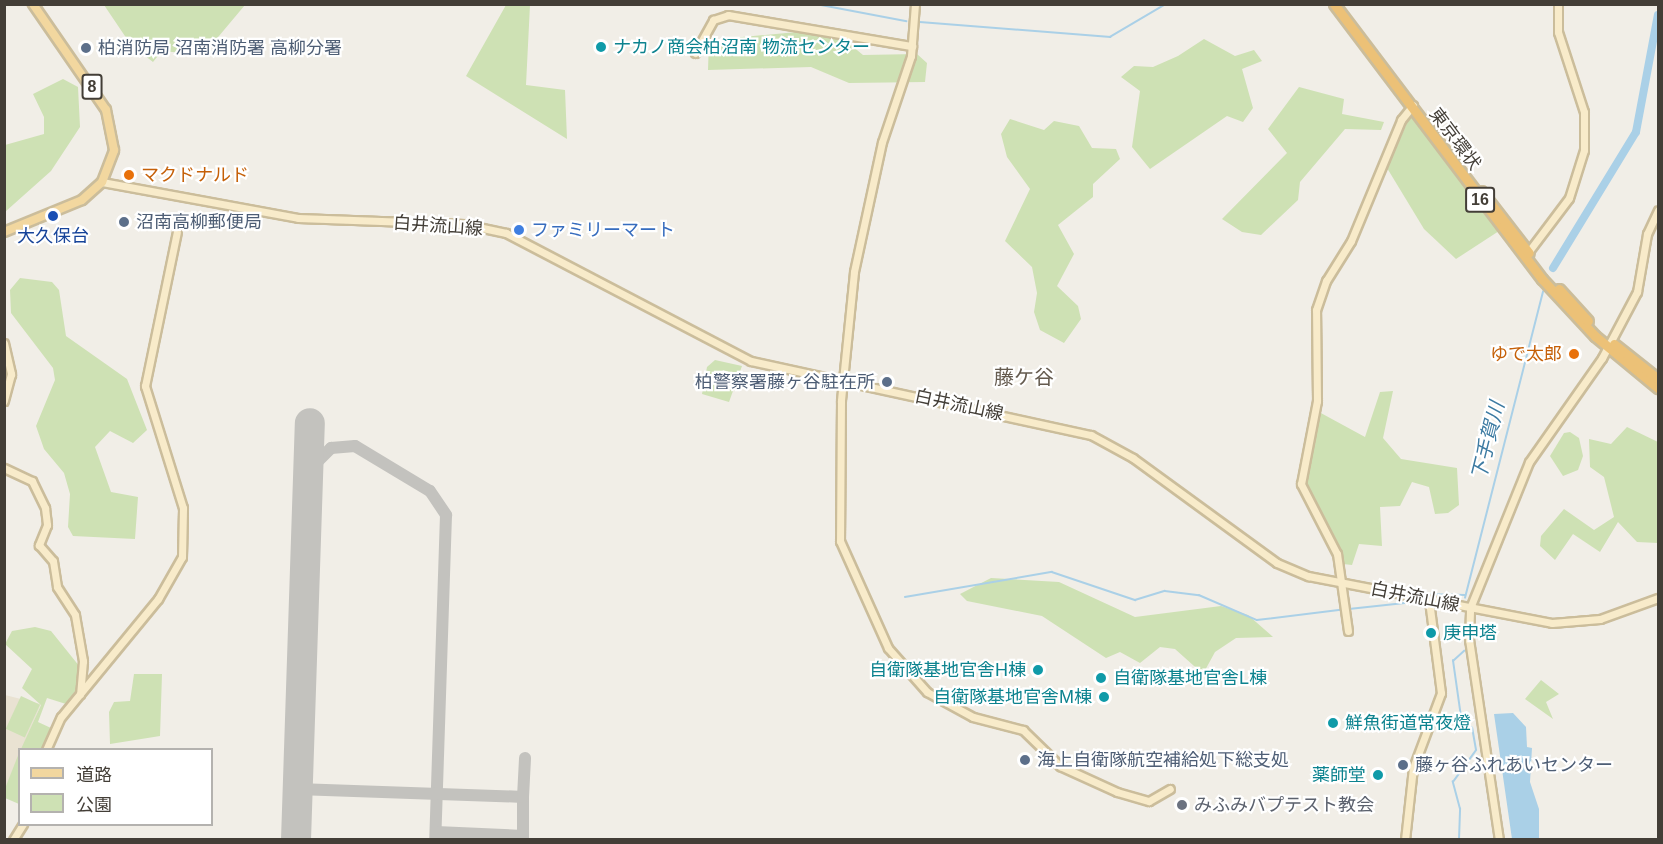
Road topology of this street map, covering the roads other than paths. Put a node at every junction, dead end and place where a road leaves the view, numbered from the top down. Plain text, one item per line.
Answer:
1 (33, 4) edge
2 (915, 4) edge
3 (1334, 4) edge
4 (1340, 4) edge
5 (1558, 4) edge
6 (912, 46) junction
7 (695, 53) dead end
8 (1412, 105) junction
9 (102, 182) junction
10 (1659, 210) edge
11 (4, 232) edge
12 (177, 232) dead end
13 (1526, 255) junction
14 (4, 343) edge
15 (1610, 344) junction
16 (1659, 380) edge
17 (845, 381) junction
18 (1659, 388) edge
19 (4, 401) edge
20 (4, 468) edge
21 (1341, 583) junction
22 (1659, 598) edge
23 (1429, 600) junction
24 (1470, 608) junction
25 (1348, 631) dead end
26 (80, 694) junction
27 (47, 748) edge
28 (1170, 789) dead end
29 (1405, 840) edge
30 (1499, 840) edge

1 - 9 main road, 8
2 - 6 street
3 - 8 highway, 東京環状 / 16
4 - 8 highway, 東京環状 / 16
5 - 13 street
6 - 7 street
6 - 17 street
8 - 13 highway, 東京環状 / 16
8 - 21 street
9 - 11 main road, 8
9 - 17 street, 白井流山線
10 - 15 street
12 - 26 street
13 - 15 highway, 東京環状 / 16
14 - 19 street
15 - 16 highway, 東京環状 / 16
15 - 18 highway, 東京環状 / 16
15 - 24 street
17 - 21 street, 白井流山線
17 - 28 street
20 - 26 street
21 - 23 street, 白井流山線
21 - 25 street
22 - 24 street, 白井流山線
23 - 24 street, 白井流山線
23 - 29 street
24 - 30 street
26 - 27 street

